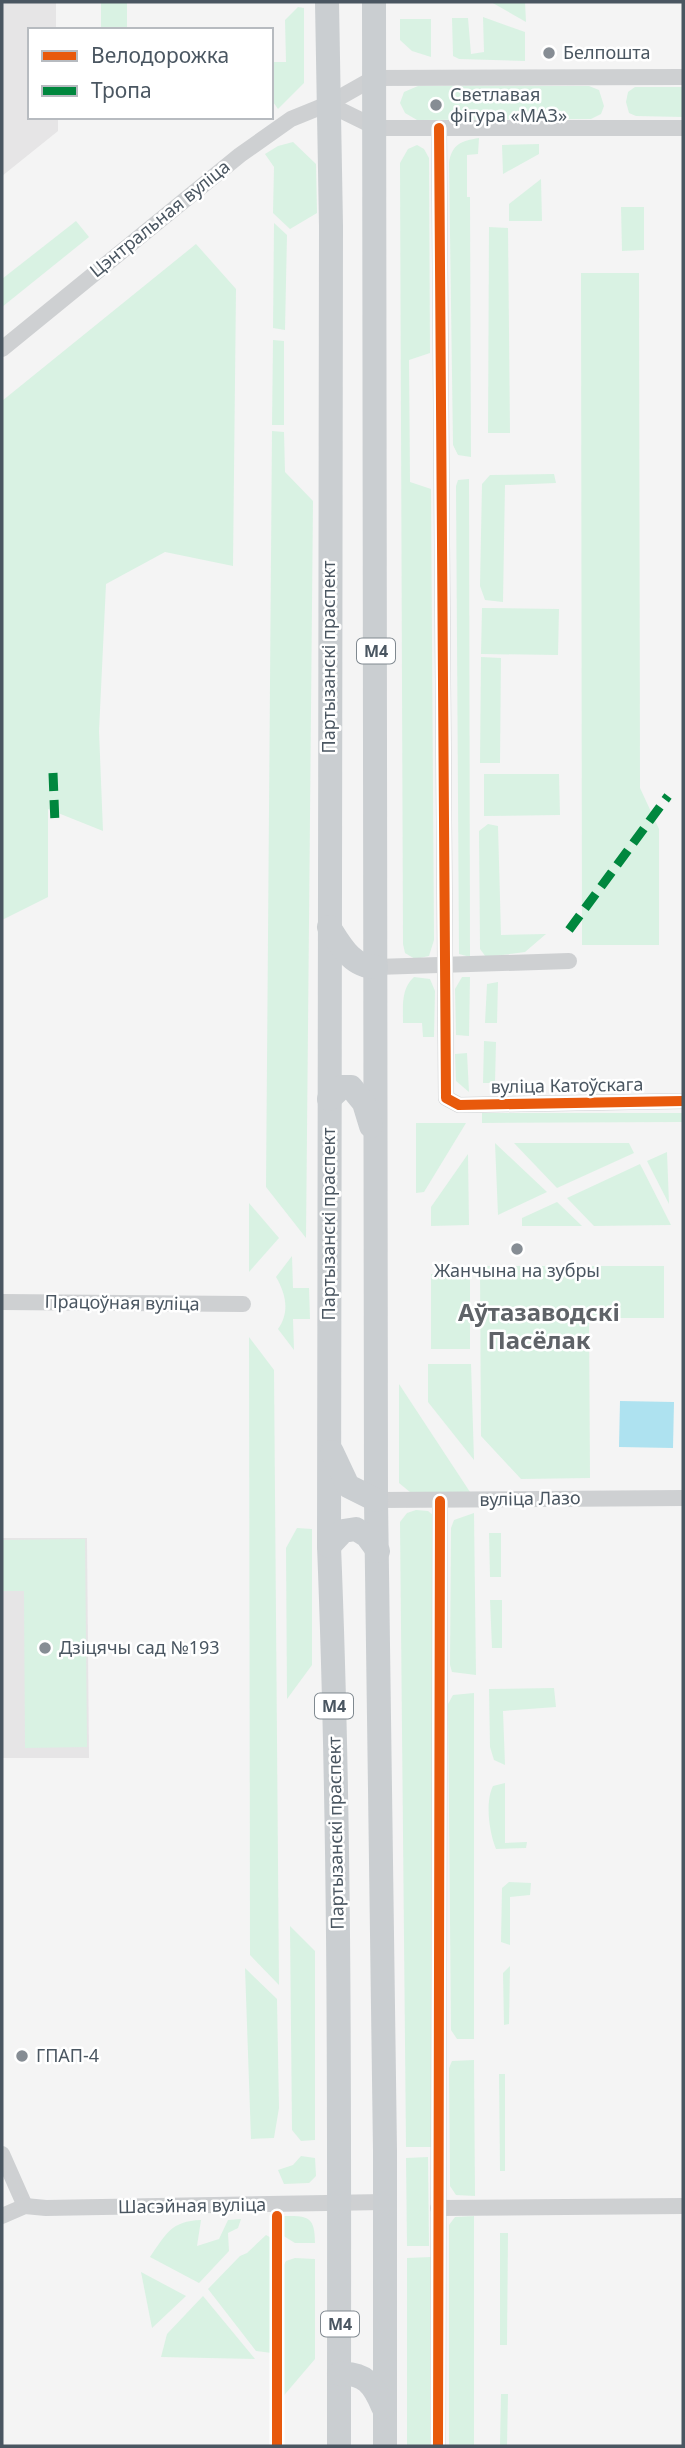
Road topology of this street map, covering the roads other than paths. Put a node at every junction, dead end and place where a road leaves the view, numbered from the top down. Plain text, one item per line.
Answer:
1 (327, 2) edge
2 (374, 2) edge
3 (683, 77) edge
4 (374, 78) junction
5 (328, 104) junction
6 (376, 128) junction
7 (439, 128) junction
8 (683, 128) edge
9 (2, 349) edge
10 (329, 927) junction
11 (569, 961) dead end
12 (444, 965) junction
13 (376, 967) junction
14 (330, 1099) junction
15 (683, 1101) edge
16 (377, 1147) junction
17 (2, 1302) edge
18 (243, 1304) dead end
19 (329, 1445) junction
20 (683, 1497) edge
21 (376, 1500) junction
22 (440, 1501) junction
23 (329, 1546) junction
24 (378, 1551) junction
25 (2, 2154) edge
26 (340, 2202) junction
27 (384, 2202) junction
28 (25, 2206) junction
29 (683, 2206) edge
30 (438, 2208) junction
31 (2, 2216) edge
32 (339, 2374) junction
33 (385, 2410) junction
34 (339, 2446) edge
35 (385, 2446) edge
36 (438, 2446) edge

1 - 5 main road, Партызанскі праспект / М4
2 - 4 main road, М4
3 - 4 street, Цэнтральная вуліца
4 - 5 street, Цэнтральная вуліца
4 - 6 main road, М4
5 - 6 street
5 - 9 street, Цэнтральная вуліца
5 - 10 main road, Партызанскі праспект / М4
6 - 7 street
6 - 13 main road, М4
7 - 8 street
7 - 12 street
10 - 13 main road
10 - 14 main road, Партызанскі праспект / М4
11 - 12 street
12 - 13 street
12 - 15 street, вуліца Катоўскага
13 - 16 main road, М4
14 - 16 main road
14 - 19 main road, Партызанскі праспект / М4
16 - 21 main road, М4
17 - 18 street, Працоўная вуліца
19 - 21 main road
19 - 23 main road, Партызанскі праспект / М4
20 - 22 street, вуліца Лазо
21 - 22 street, вуліца Лазо
21 - 24 main road, М4
22 - 30 street
23 - 24 main road
23 - 26 main road, Партызанскі праспект / М4
24 - 27 main road, М4
25 - 28 street
26 - 27 street, Шасэйная вуліца
26 - 28 street, Шасэйная вуліца
26 - 32 main road, Партызанскі праспект / М4
27 - 33 main road, М4
28 - 31 street, Шасэйная вуліца
29 - 30 street
30 - 36 street
32 - 33 main road
32 - 34 main road, Партызанскі праспект / М4
33 - 35 main road, М4

